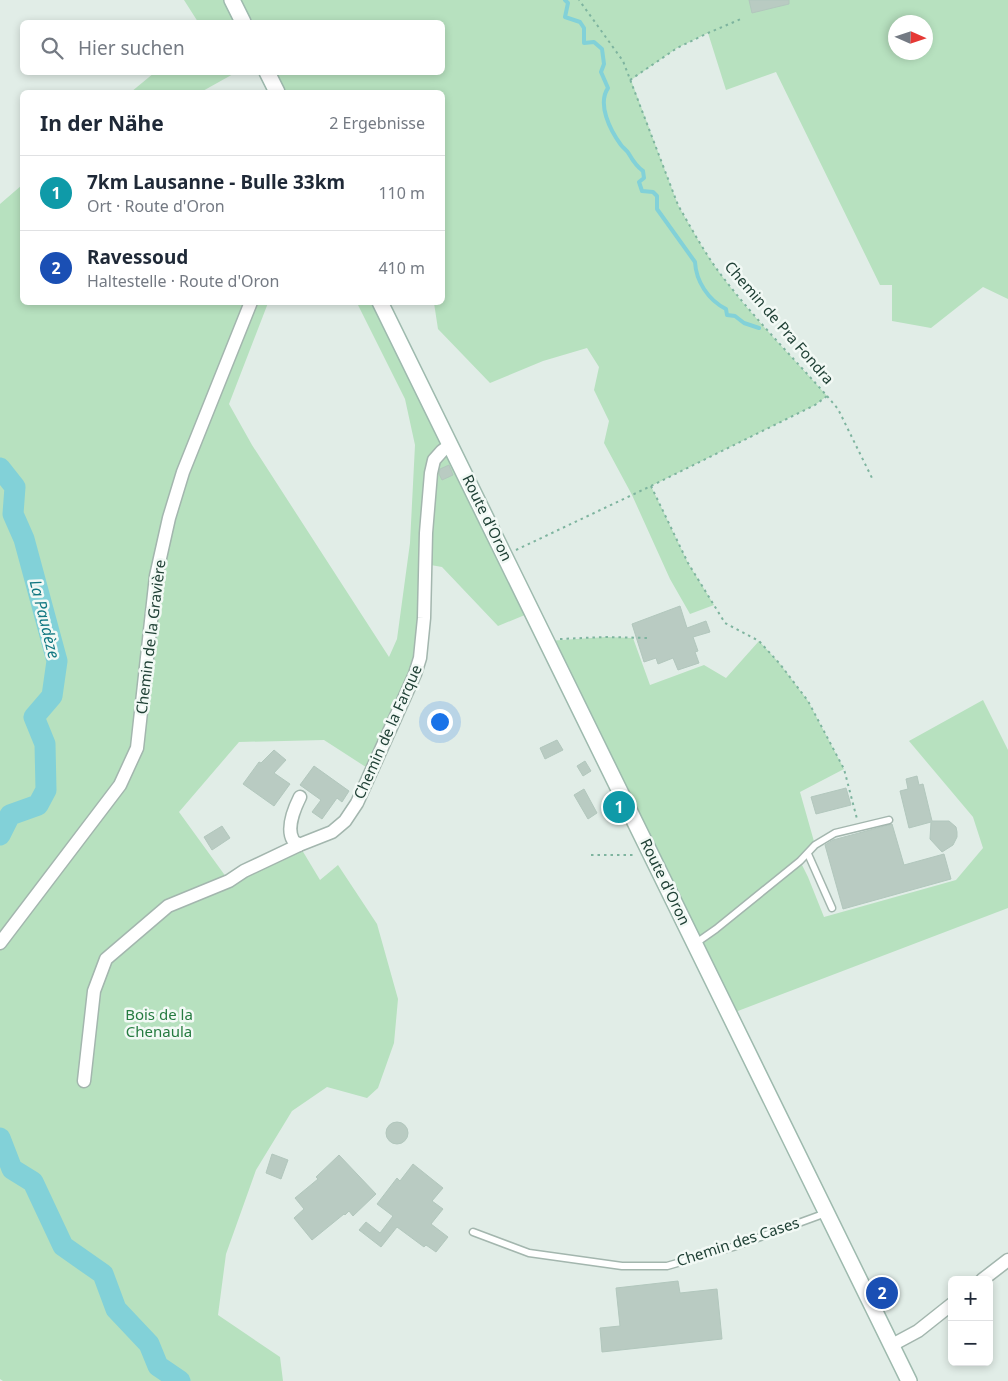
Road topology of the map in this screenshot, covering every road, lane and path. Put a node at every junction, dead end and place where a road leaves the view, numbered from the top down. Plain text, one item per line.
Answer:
1 (232, 0) edge
2 (579, 0) edge
3 (742, 19) dead end
4 (242, 20) edge
5 (268, 75) edge
6 (630, 80) junction
7 (276, 90) edge
8 (250, 305) edge
9 (381, 305) edge
10 (827, 396) junction
11 (450, 445) junction
12 (874, 480) dead end
13 (651, 486) junction
14 (505, 555) junction
15 (648, 638) dead end
16 (546, 640) junction
17 (300, 797) dead end
18 (889, 820) dead end
19 (859, 828) junction
20 (299, 845) junction
21 (650, 852) junction
22 (808, 854) junction
23 (591, 855) dead end
24 (832, 908) dead end
25 (0, 943) edge
26 (696, 943) junction
27 (84, 1081) dead end
28 (827, 1212) junction
29 (473, 1232) dead end
30 (1008, 1260) edge
31 (987, 1276) edge
32 (948, 1307) edge
33 (892, 1345) junction
34 (909, 1381) edge

1 - 4 main road
2 - 6 path, Chemin de Pra Fondra
3 - 6 path
5 - 7 main road
6 - 10 path, Chemin de Pra Fondra
8 - 25 street, Chemin de la Gravière
9 - 11 main road, Route d'Oron
10 - 12 path
10 - 13 path, Chemin de Pra Fondra
11 - 14 main road, Route d'Oron
11 - 20 street, Chemin de la Farque
13 - 14 path, Chemin de Pra Fondra
13 - 19 path
14 - 16 main road, Route d'Oron
15 - 16 path
16 - 21 main road, Route d'Oron
17 - 20 street
18 - 19 lane
19 - 22 lane
20 - 27 street, Chemin de la Farque
21 - 23 path
21 - 26 main road, Route d'Oron
22 - 24 lane
22 - 26 lane
26 - 28 main road, Route d'Oron
28 - 29 lane, Chemin des Cases
28 - 33 main road, Route d'Oron
30 - 31 street
32 - 33 street
33 - 34 main road, Route d'Oron

